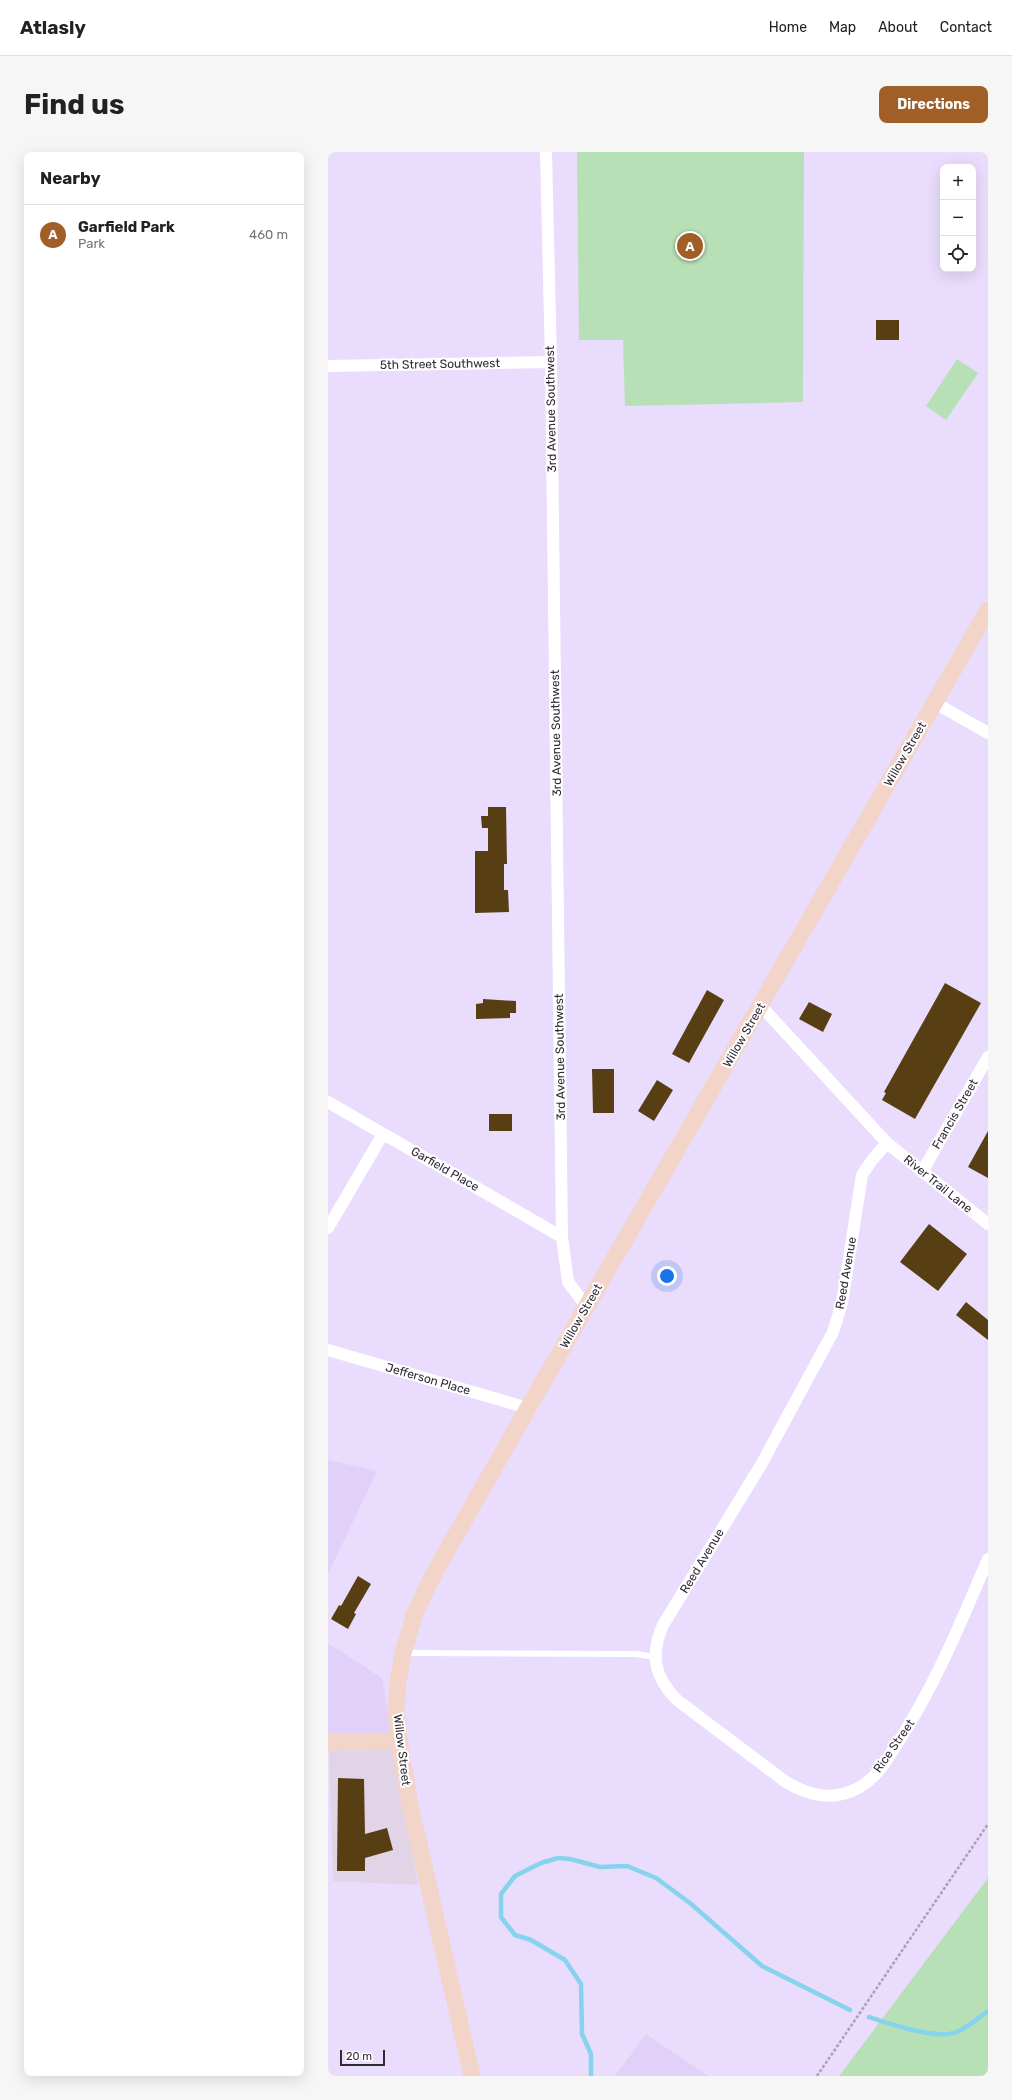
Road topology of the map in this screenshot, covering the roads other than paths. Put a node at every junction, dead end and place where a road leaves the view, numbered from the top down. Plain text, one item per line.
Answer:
1 (546, 152) edge
2 (551, 362) junction
3 (328, 366) edge
4 (988, 610) edge
5 (935, 703) junction
6 (988, 733) edge
7 (761, 1006) junction
8 (988, 1057) edge
9 (328, 1102) edge
10 (383, 1134) junction
11 (887, 1143) junction
12 (922, 1172) junction
13 (988, 1224) edge
14 (328, 1228) edge
15 (562, 1237) junction
16 (587, 1306) junction
17 (328, 1350) edge
18 (528, 1408) junction
19 (988, 1559) edge
20 (664, 1625) joint
21 (403, 1653) junction
22 (655, 1657) junction
23 (399, 1741) junction
24 (328, 1742) edge
25 (472, 2076) edge

1 - 2 street, 3rd Avenue Southwest
2 - 3 street, 5th Street Southwest
2 - 15 street, 3rd Avenue Southwest
4 - 5 street, Willow Street
5 - 6 street
5 - 7 street, Willow Street
7 - 11 street
7 - 16 street, Willow Street
8 - 12 street, Francis Street
9 - 10 street, Garfield Place
10 - 14 street
10 - 15 street, Garfield Place
11 - 12 street, River Trail Lane
11 - 20 street, Reed Avenue
12 - 13 street, River Trail Lane
15 - 16 street, 3rd Avenue Southwest
16 - 18 street, Willow Street
17 - 18 street, Jefferson Place
18 - 21 street, Willow Street
19 - 22 street, Rice Street
20 - 22 street, Rice Street
21 - 22 lane
21 - 23 street, Willow Street
23 - 24 street
23 - 25 street, Willow Street

